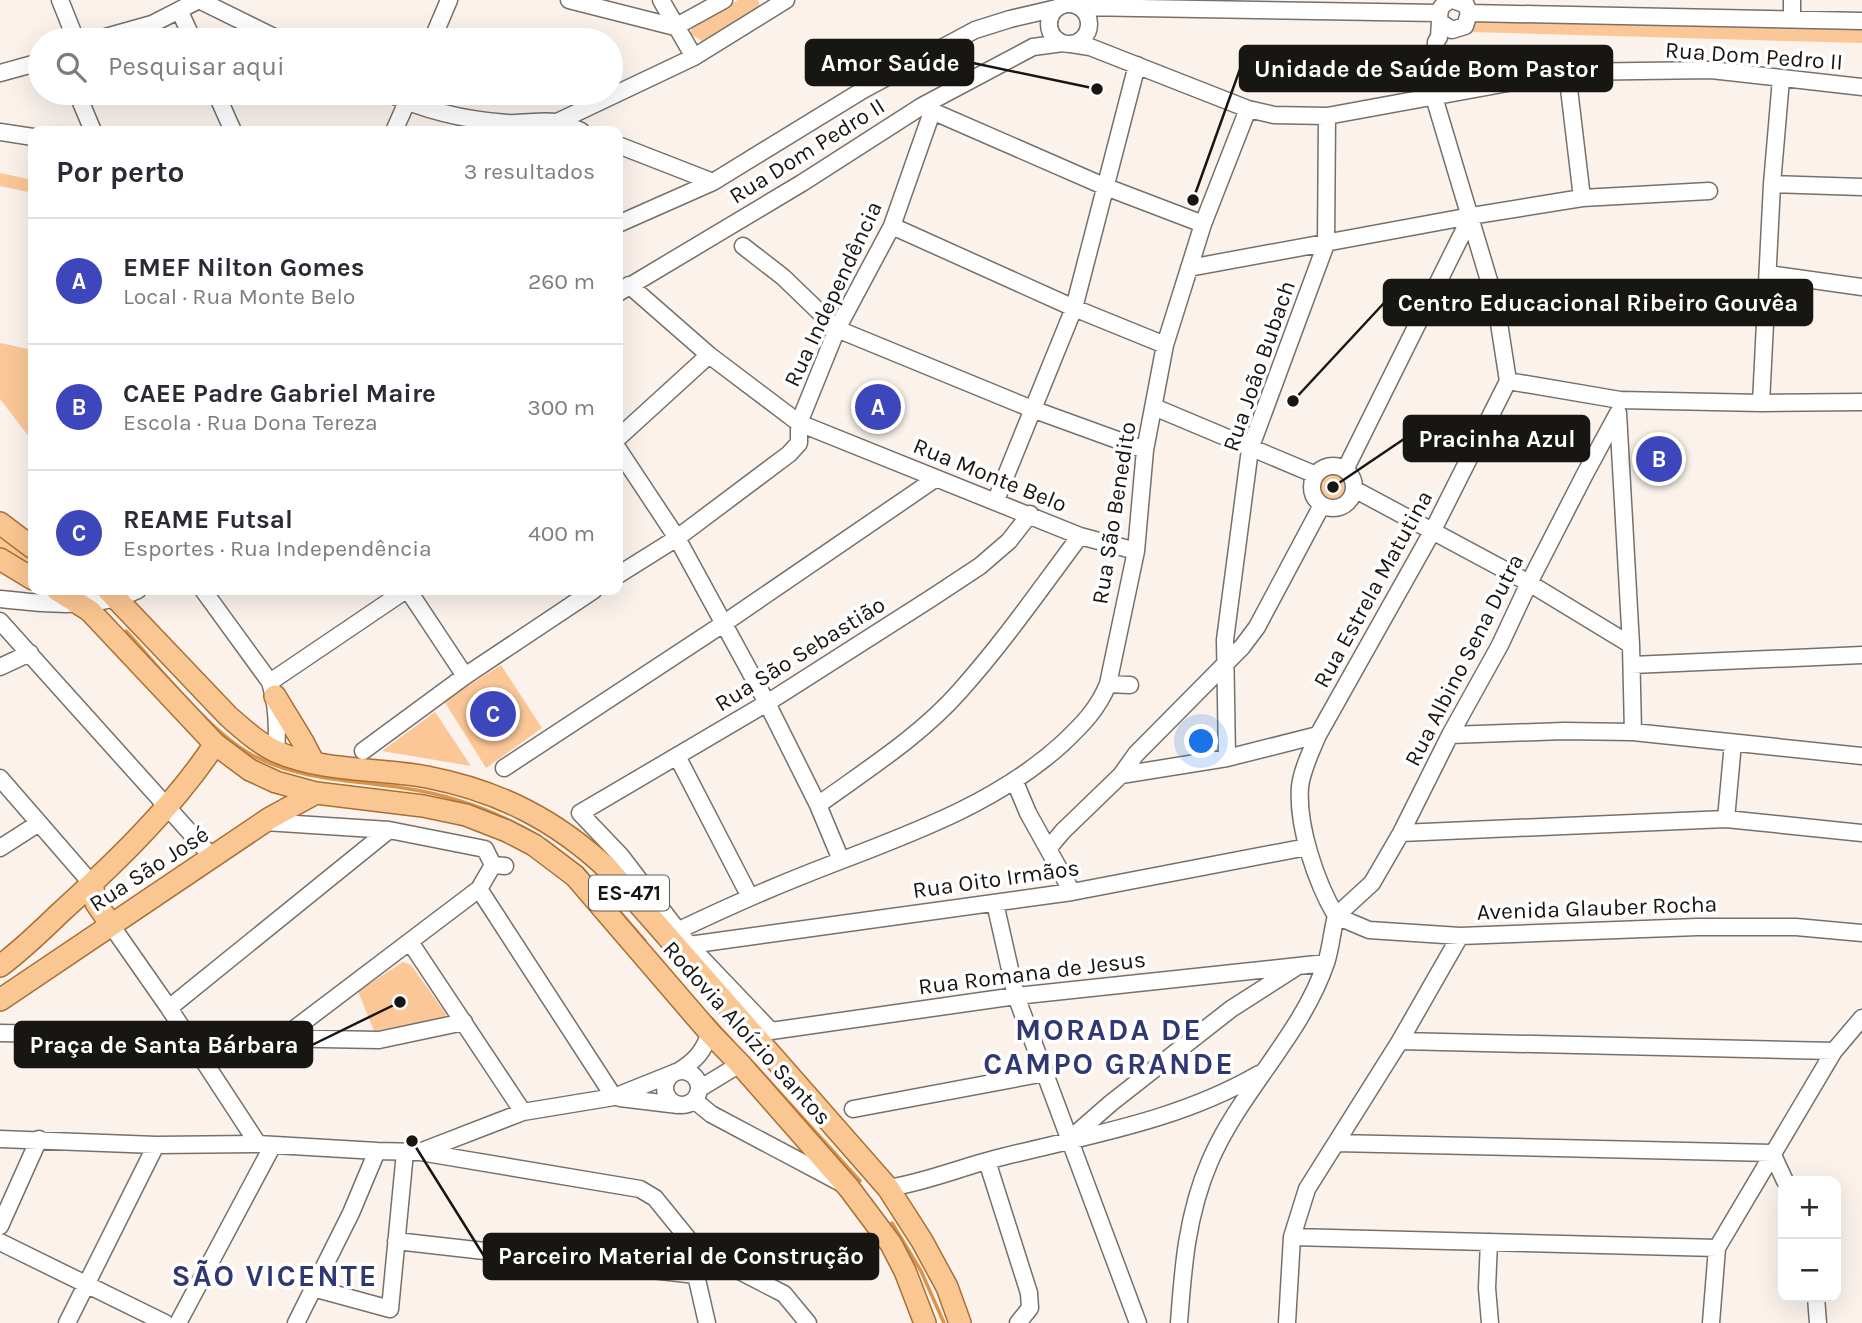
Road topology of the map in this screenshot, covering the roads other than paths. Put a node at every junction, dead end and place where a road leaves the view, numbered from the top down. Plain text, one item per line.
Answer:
1 (60, 0) edge
2 (199, 0) edge
3 (449, 0) edge
4 (569, 0) edge
5 (661, 0) edge
6 (724, 0) edge
7 (786, 0) edge
8 (1452, 0) edge
9 (1792, 0) edge
10 (1095, 4) edge
11 (1202, 5) edge
12 (1079, 7) junction
13 (1057, 8) junction
14 (1677, 8) edge
15 (180, 12) junction
16 (1469, 13) junction
17 (1792, 19) junction
18 (1862, 21) edge
19 (1442, 26) junction
20 (675, 27) junction
21 (71, 28) edge
22 (138, 28) edge
23 (187, 28) edge
24 (256, 28) edge
25 (437, 28) edge
26 (1089, 29) junction
27 (1067, 44) junction
28 (694, 57) junction
29 (1137, 65) junction
30 (28, 66) edge
31 (1567, 72) junction
32 (0, 74) edge
33 (1781, 79) junction
34 (1862, 87) edge
35 (623, 93) edge
36 (1434, 97) junction
37 (82, 105) edge
38 (221, 105) edge
39 (406, 105) edge
40 (425, 105) edge
41 (599, 105) edge
42 (927, 109) junction
43 (1248, 109) junction
44 (1327, 116) junction
45 (91, 126) edge
46 (231, 126) edge
47 (396, 126) edge
48 (545, 126) edge
49 (557, 126) edge
50 (0, 132) edge
51 (28, 136) edge
52 (623, 147) edge
53 (713, 183) junction
54 (1772, 184) junction
55 (1106, 187) junction
56 (1862, 187) edge
57 (1709, 191) dead end
58 (1582, 198) junction
59 (1471, 216) junction
60 (623, 222) edge
61 (1203, 224) junction
62 (892, 226) junction
63 (1326, 244) junction
64 (743, 246) dead end
65 (1189, 268) junction
66 (1768, 282) junction
67 (1862, 287) edge
68 (623, 289) edge
69 (1496, 304) junction
70 (1074, 307) junction
71 (837, 329) junction
72 (1165, 345) junction
73 (709, 355) junction
74 (1508, 381) junction
75 (1862, 402) edge
76 (1762, 403) junction
77 (1619, 406) junction
78 (1154, 407) junction
79 (1032, 409) junction
80 (799, 423) junction
81 (623, 433) edge
82 (1250, 449) junction
83 (1146, 450) junction
84 (623, 457) edge
85 (1345, 470) junction
86 (1316, 475) junction
87 (935, 479) junction
88 (1354, 489) junction
89 (996, 500) junction
90 (1322, 505) junction
91 (1030, 514) junction
92 (0, 523) edge
93 (1432, 532) junction
94 (1080, 536) junction
95 (677, 538) junction
96 (28, 544) edge
97 (1136, 551) junction
98 (0, 559) edge
99 (623, 572) edge
100 (28, 576) edge
101 (1528, 583) junction
102 (66, 595) edge
103 (108, 595) edge
104 (112, 595) edge
105 (113, 595) edge
106 (206, 595) edge
107 (400, 595) edge
108 (410, 595) edge
109 (583, 595) edge
110 (8, 600) edge
111 (80, 603) junction
112 (0, 616) edge
113 (0, 621) edge
114 (723, 624) junction
115 (113, 637) junction
116 (1631, 645) junction
117 (30, 653) junction
118 (1862, 655) edge
119 (1632, 665) junction
120 (1224, 666) junction
121 (0, 667) edge
122 (465, 676) junction
123 (1108, 684) junction
124 (1130, 685) dead end
125 (272, 689) junction
126 (767, 703) junction
127 (1633, 732) junction
128 (1318, 735) junction
129 (1450, 735) junction
130 (1733, 743) junction
131 (215, 744) junction
132 (363, 751) dead end
133 (677, 756) junction
134 (1862, 756) edge
135 (1227, 758) junction
136 (314, 763) junction
137 (276, 766) junction
138 (504, 768) dead end
139 (1121, 775) junction
140 (0, 778) edge
141 (1015, 782) junction
142 (316, 793) junction
143 (168, 805) junction
144 (818, 805) junction
145 (1727, 819) junction
146 (268, 820) junction
147 (39, 823) junction
148 (389, 831) junction
149 (1401, 833) junction
150 (1862, 833) edge
151 (0, 848) edge
152 (1307, 848) junction
153 (1048, 849) junction
154 (213, 858) junction
155 (841, 860) junction
156 (92, 884) junction
157 (479, 889) junction
158 (1072, 892) junction
159 (750, 897) junction
160 (995, 903) junction
161 (1336, 916) junction
162 (111, 925) junction
163 (677, 931) junction
164 (1862, 933) edge
165 (1460, 936) junction
166 (410, 942) junction
167 (689, 945) junction
168 (1326, 963) junction
169 (0, 966) edge
170 (1298, 966) junction
171 (1016, 996) junction
172 (0, 1000) edge
173 (169, 1008) junction
174 (1862, 1018) edge
175 (464, 1022) junction
176 (0, 1033) edge
177 (710, 1033) junction
178 (186, 1035) junction
179 (281, 1039) junction
180 (1400, 1041) junction
181 (1834, 1051) junction
182 (740, 1064) junction
183 (676, 1072) junction
184 (1263, 1072) junction
185 (1045, 1073) junction
186 (614, 1097) junction
187 (690, 1098) junction
188 (853, 1109) dead end
189 (523, 1112) junction
190 (0, 1139) edge
191 (39, 1139) junction
192 (1069, 1140) junction
193 (1336, 1143) junction
194 (156, 1144) junction
195 (265, 1144) junction
196 (377, 1152) junction
197 (412, 1152) junction
198 (1772, 1153) junction
199 (987, 1161) junction
200 (1783, 1176) edge
201 (849, 1188) junction
202 (888, 1188) junction
203 (0, 1226) edge
204 (877, 1226) junction
205 (1292, 1237) junction
206 (396, 1241) junction
207 (0, 1242) edge
208 (1489, 1242) junction
209 (694, 1245) junction
210 (1717, 1248) junction
211 (905, 1270) junction
212 (696, 1275) junction
213 (86, 1285) junction
214 (313, 1288) junction
215 (1816, 1302) edge
216 (390, 1309) junction
217 (67, 1323) edge
218 (165, 1323) edge
219 (178, 1323) edge
220 (296, 1323) edge
221 (400, 1323) edge
222 (707, 1323) edge
223 (808, 1323) edge
224 (917, 1323) edge
225 (925, 1323) edge
226 (960, 1323) edge
227 (1018, 1323) edge
228 (1138, 1323) edge
229 (1179, 1323) edge
230 (1287, 1323) edge
231 (1490, 1323) edge
232 (1711, 1323) edge
233 (1818, 1323) edge

1 - 21 street
2 - 15 street
2 - 24 street
3 - 25 street
4 - 20 street
5 - 20 street
6 - 20 street
7 - 28 street
8 - 16 street
8 - 19 street
9 - 17 street
10 - 11 street
10 - 12 street
10 - 26 street
11 - 19 street
12 - 13 street
12 - 26 street
13 - 27 street
13 - 53 street
14 - 16 street
14 - 17 street
15 - 22 street
15 - 23 street
16 - 19 street
17 - 18 street
19 - 36 street
20 - 28 street
26 - 27 street
27 - 29 street, Rua Dom Pedro II
27 - 42 street, Rua Dom Pedro II
28 - 35 street
29 - 43 street, Rua Dom Pedro II
29 - 55 street
30 - 32 street
31 - 33 street, Rua Dom Pedro II
31 - 36 street, Rua Dom Pedro II
31 - 58 street
33 - 34 street, Rua Dom Pedro II
33 - 54 street
36 - 44 street, Rua Dom Pedro II
36 - 59 street
37 - 45 street
38 - 46 street
39 - 47 street
40 - 48 street
41 - 49 street
42 - 55 street
42 - 62 street, Rua Independência
42 - 68 street, Rua Dom Pedro II
43 - 44 street, Rua Dom Pedro II
43 - 61 street, Rua São Benedito
44 - 63 street, Rua João Bubach
50 - 51 street
52 - 53 street
53 - 60 street
54 - 56 street
54 - 66 street
55 - 61 street
55 - 70 street
57 - 58 street
58 - 59 street
59 - 63 street
59 - 69 street
59 - 85 street
61 - 65 street, Rua São Benedito
62 - 70 street
62 - 71 street, Rua Independência
63 - 65 street
63 - 82 street, Rua João Bubach
64 - 71 street
65 - 72 street, Rua São Benedito
66 - 67 street
66 - 69 street
66 - 76 street
68 - 73 street, Rua Monte Belo
69 - 74 street
70 - 72 street
70 - 79 street
71 - 79 street
71 - 80 street, Rua Independência
72 - 78 street, Rua São Benedito
73 - 80 street, Rua Monte Belo
73 - 81 street
74 - 77 street
74 - 93 street, Rua Estrela Matutina
75 - 76 street
76 - 77 street
77 - 101 street, Rua Albino Sena Dutra
77 - 116 street
78 - 82 street
78 - 83 street, Rua São Benedito
79 - 83 street
79 - 89 street
80 - 87 street, Rua Monte Belo
80 - 95 street, Rua Independência
82 - 86 street
82 - 120 street, Rua João Bubach
83 - 97 street, Rua São Benedito
84 - 95 street
85 - 86 street
85 - 88 street
86 - 90 street
87 - 89 street, Rua Monte Belo
87 - 114 street
88 - 90 street
88 - 93 street
89 - 91 street, Rua Monte Belo
90 - 120 street
91 - 94 street, Rua Monte Belo
91 - 126 street, Rua São Sebastião
92 - 96 main road
93 - 101 street
93 - 128 street, Rua Estrela Matutina
94 - 97 street, Rua Monte Belo
94 - 144 street
95 - 99 street, Rua Independência
95 - 114 street
97 - 123 street, Rua São Benedito
98 - 100 main road
101 - 116 street
101 - 129 street, Rua Albino Sena Dutra
102 - 111 main road, Rodovia Aloízio Santos / ES-471
103 - 111 street
104 - 115 main road
105 - 137 main road, Rodovia Aloízio Santos / ES-471
106 - 125 street
107 - 125 street
108 - 122 street
109 - 122 street
110 - 111 street
110 - 112 street
111 - 115 main road, Rodovia Aloízio Santos / ES-471
113 - 117 street
114 - 126 street
114 - 138 street
115 - 131 main road, Rodovia Aloízio Santos / ES-471
116 - 119 street
117 - 121 street
117 - 143 street
118 - 119 street
119 - 127 street
120 - 135 street, Rua João Bubach
120 - 139 street
122 - 132 street
123 - 124 street
123 - 141 street, Rua São Benedito
125 - 136 main road
125 - 137 street
126 - 133 street, Rua São Sebastião
126 - 144 street
127 - 129 street
127 - 130 street
128 - 135 street
128 - 152 street, Rua Estrela Matutina
129 - 149 street, Rua Albino Sena Dutra
130 - 134 street
130 - 145 street
131 - 137 main road, Rodovia Aloízio Santos / ES-471
131 - 143 main road, Rua São José
133 - 159 street
133 - 163 street, Rua São Sebastião
135 - 139 street
136 - 137 main road, Rodovia Aloízio Santos / ES-471
136 - 202 main road, Rodovia Aloízio Santos / ES-471
137 - 142 main road, Rodovia Aloízio Santos / ES-471
137 - 146 main road
139 - 153 street
140 - 147 street
141 - 153 street
141 - 155 street, Rua São Benedito
142 - 146 main road, Rua São José
142 - 177 main road, Rodovia Aloízio Santos / ES-471
143 - 154 street
143 - 156 main road, Rua São José
144 - 155 street
145 - 149 street
145 - 150 street
146 - 148 street
146 - 154 main road, Rua São José
147 - 151 street
147 - 156 street
148 - 157 street
148 - 173 street
149 - 161 street, Rua Albino Sena Dutra
152 - 158 street, Rua Oito Irmãos
152 - 161 street, Rua Estrela Matutina
153 - 158 street
154 - 162 main road, Rua São José
155 - 159 street, Rua São Benedito
156 - 162 main road
156 - 169 main road, Rua São José
157 - 166 street
157 - 186 street
158 - 160 street, Rua Oito Irmãos
159 - 163 street, Rua São Benedito
160 - 167 street, Rua Oito Irmãos
160 - 171 street
161 - 165 street, Avenida Glauber Rocha
161 - 168 street
162 - 172 main road, Rua São José
162 - 173 street
163 - 167 street
164 - 165 street, Avenida Glauber Rocha
165 - 180 street
166 - 175 street
166 - 179 street
167 - 171 street, Rua Romana de Jesus
168 - 170 street, Rua Romana de Jesus
168 - 184 street
170 - 171 street, Rua Romana de Jesus
170 - 192 street
171 - 185 street
173 - 178 street
174 - 181 street
175 - 179 street
175 - 189 street
176 - 178 street
177 - 182 main road, Rodovia Aloízio Santos / ES-471
177 - 183 street
178 - 179 street
178 - 195 street
180 - 181 street
180 - 193 street
181 - 198 street
182 - 187 street
182 - 201 main road, Rodovia Aloízio Santos / ES-471
183 - 186 street
183 - 187 street
183 - 187 street
184 - 192 street
184 - 229 street
185 - 188 street
185 - 192 street
186 - 187 street
186 - 189 street
187 - 201 street
189 - 197 street
190 - 191 street
191 - 194 street
191 - 203 street
192 - 199 street
192 - 228 street
193 - 198 street
193 - 205 street
194 - 195 street
194 - 213 street
195 - 196 street
195 - 219 street
196 - 197 street
196 - 214 street
197 - 206 street
197 - 209 street
198 - 200 street
198 - 210 street
199 - 202 street
199 - 227 street
201 - 202 main road
201 - 204 main road, Rodovia Aloízio Santos / ES-471
202 - 204 main road
202 - 226 main road, Rodovia Aloízio Santos / ES-471
204 - 211 main road, Rodovia Aloízio Santos / ES-471
205 - 208 street
205 - 230 street
206 - 212 street
206 - 216 street
207 - 213 street
208 - 210 street
208 - 231 street
209 - 212 street
209 - 223 street
210 - 232 street
211 - 224 street
211 - 225 main road, Rodovia Aloízio Santos / ES-471
212 - 222 street
213 - 217 street
213 - 218 street
214 - 216 street
214 - 220 street
215 - 233 street
216 - 221 street

